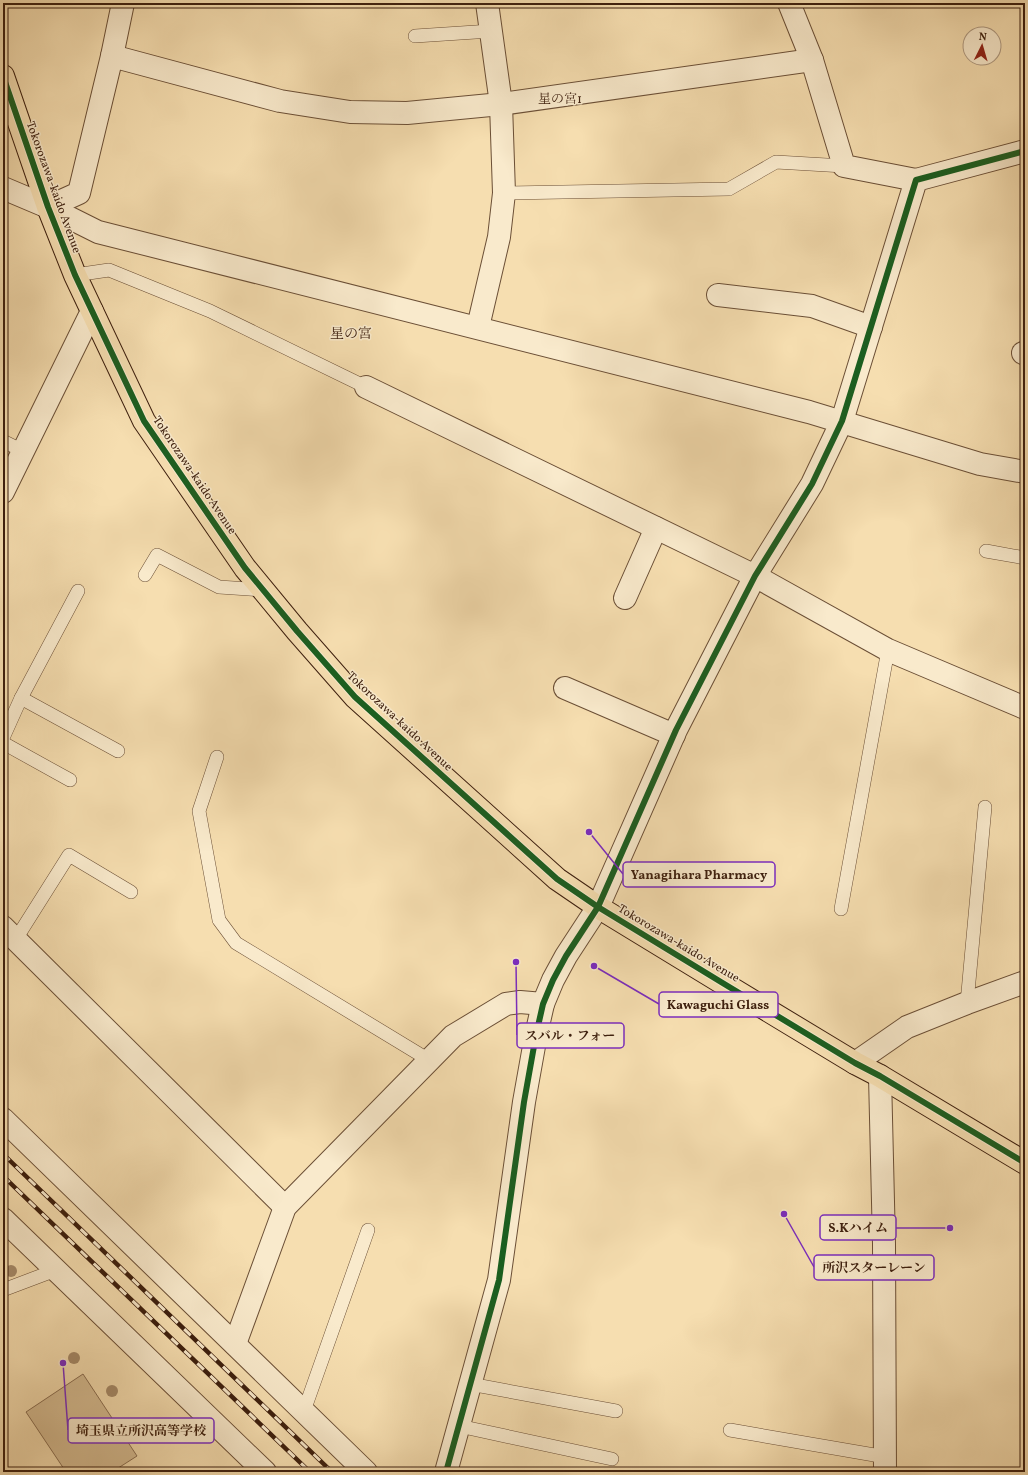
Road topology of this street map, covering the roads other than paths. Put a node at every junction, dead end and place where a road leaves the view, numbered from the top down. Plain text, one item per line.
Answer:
1 (122, 3) edge
2 (486, 3) edge
3 (789, 3) edge
4 (491, 31) junction
5 (415, 36) dead end
6 (112, 56) junction
7 (812, 60) junction
8 (3, 76) edge
9 (502, 104) junction
10 (1025, 150) edge
11 (844, 166) junction
12 (916, 180) junction
13 (3, 188) edge
14 (504, 193) junction
15 (48, 207) junction
16 (75, 275) junction
17 (718, 295) dead end
18 (92, 311) junction
19 (478, 327) junction
20 (871, 327) junction
21 (366, 387) joint
22 (842, 421) junction
23 (3, 441) edge
24 (23, 451) junction
25 (1025, 472) edge
26 (3, 492) edge
27 (656, 528) junction
28 (986, 551) dead end
29 (1025, 558) edge
30 (145, 575) dead end
31 (755, 576) junction
32 (263, 590) junction
33 (78, 591) dead end
34 (625, 598) dead end
35 (888, 650) junction
36 (565, 688) dead end
37 (21, 698) junction
38 (1025, 708) edge
39 (674, 735) junction
40 (3, 738) edge
41 (3, 743) edge
42 (118, 751) dead end
43 (217, 757) dead end
44 (70, 780) dead end
45 (985, 807) dead end
46 (131, 892) dead end
47 (598, 907) junction
48 (842, 909) dead end
49 (9, 933) edge
50 (1025, 982) edge
51 (967, 1003) junction
52 (543, 1004) junction
53 (429, 1060) junction
54 (855, 1063) junction
55 (880, 1076) junction
56 (3, 1119) edge
57 (1025, 1162) edge
58 (285, 1207) junction
59 (3, 1219) edge
60 (368, 1230) dead end
61 (56, 1270) junction
62 (3, 1290) edge
63 (235, 1344) junction
64 (470, 1384) junction
65 (304, 1411) junction
66 (616, 1411) dead end
67 (459, 1426) junction
68 (730, 1430) dead end
69 (612, 1460) dead end
70 (886, 1464) edge
71 (265, 1472) edge
72 (366, 1472) edge
73 (446, 1472) edge

1 - 6 street
2 - 4 street
3 - 7 street
4 - 5 lane
4 - 9 street
6 - 9 street
6 - 15 street
7 - 9 street
7 - 11 street
8 - 15 main road, Tokorozawa-kaido Avenue
9 - 14 street
10 - 12 street
11 - 12 street
11 - 14 lane
12 - 20 street
13 - 15 street
14 - 19 street
15 - 16 main road, Tokorozawa-kaido Avenue
15 - 19 street
16 - 18 main road, Tokorozawa-kaido Avenue
16 - 21 lane
17 - 20 street
18 - 24 street
18 - 32 main road, Tokorozawa-kaido Avenue
19 - 22 street
20 - 22 street
21 - 27 street
22 - 25 street
22 - 31 street
23 - 24 lane
24 - 26 street
27 - 31 street
27 - 34 street
28 - 29 lane
30 - 32 lane
31 - 35 street
31 - 39 street
32 - 47 main road, Tokorozawa-kaido Avenue
33 - 37 lane
35 - 38 street
35 - 48 lane
36 - 39 street
37 - 40 lane
37 - 42 lane
39 - 47 street
41 - 44 lane
43 - 53 lane
45 - 51 lane
46 - 49 lane
47 - 52 street
47 - 54 main road, Tokorozawa-kaido Avenue
49 - 58 street
50 - 51 street
51 - 54 street
52 - 53 street
52 - 64 street
53 - 58 street
54 - 55 main road, Tokorozawa-kaido Avenue
55 - 57 main road, Tokorozawa-kaido Avenue
55 - 70 street
56 - 63 street
58 - 63 street
59 - 61 street
60 - 65 lane
61 - 62 lane
61 - 71 street
63 - 65 street
64 - 66 lane
64 - 67 street
65 - 72 street
67 - 69 lane
67 - 73 street
68 - 70 lane

